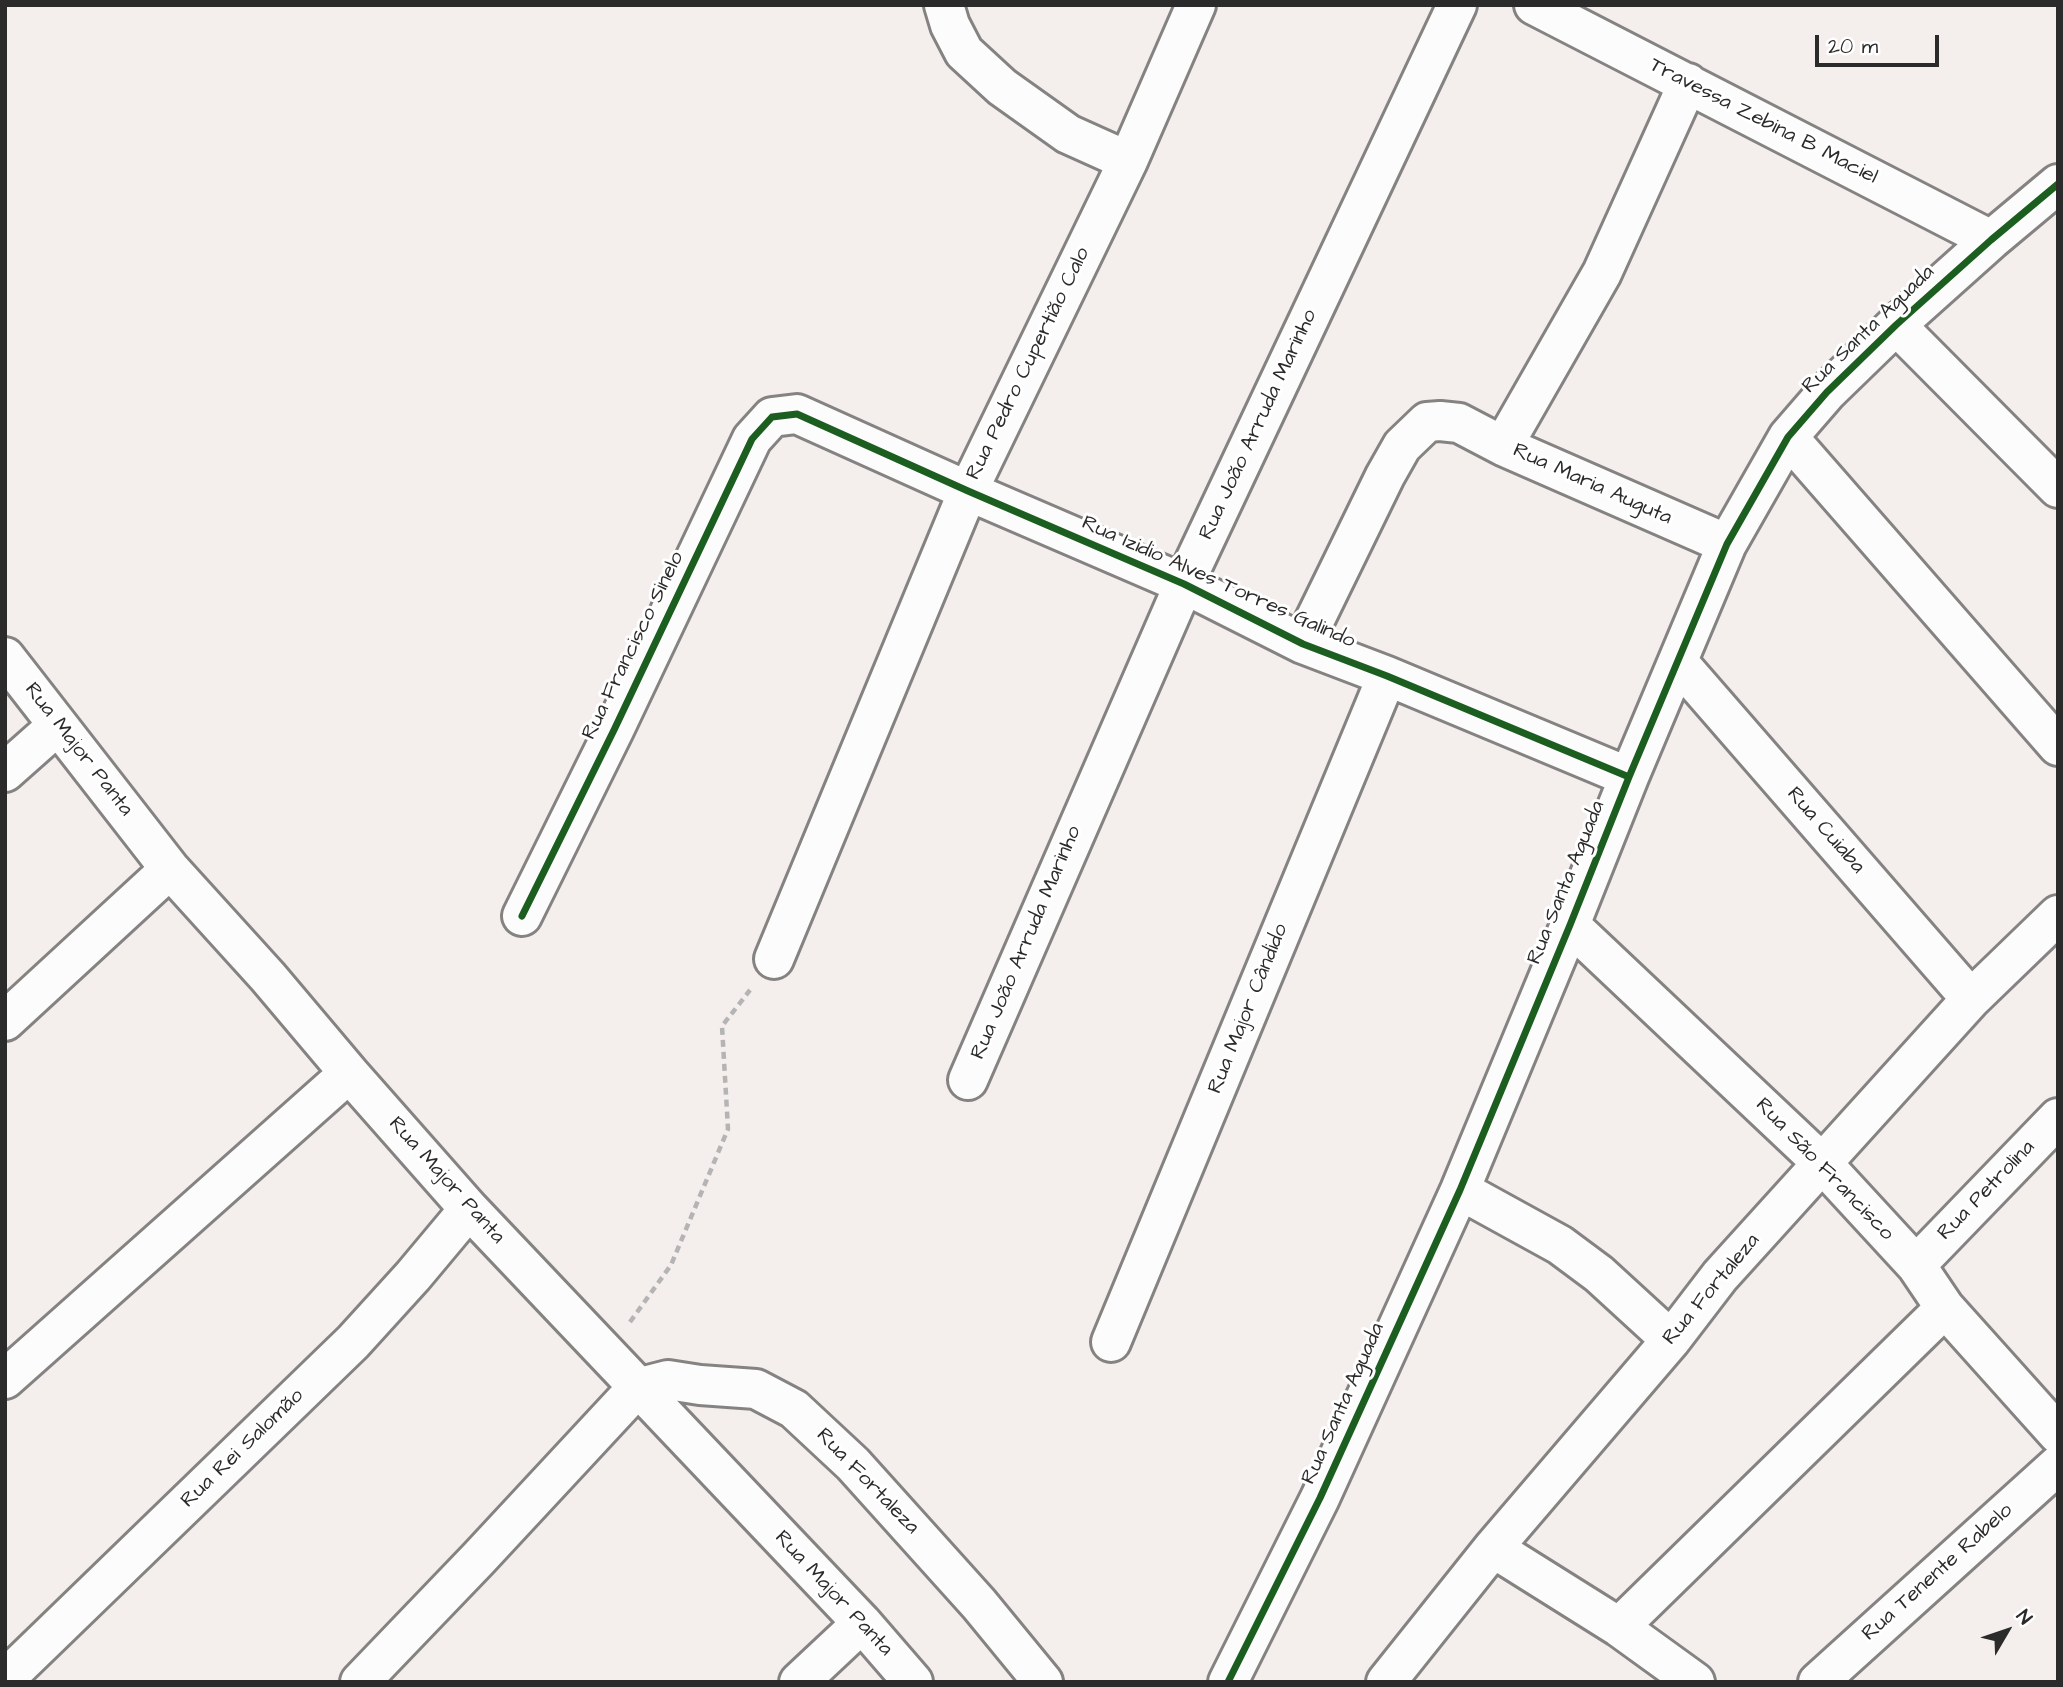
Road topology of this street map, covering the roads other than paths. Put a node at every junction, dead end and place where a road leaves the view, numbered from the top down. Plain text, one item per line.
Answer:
1 (944, 5) edge
2 (1196, 5) edge
3 (1457, 5) edge
4 (1534, 5) edge
5 (1688, 83) junction
6 (1128, 161) junction
7 (2058, 184) edge
8 (1991, 240) junction
9 (1896, 325) junction
10 (797, 414) joint
11 (1788, 436) junction
12 (1503, 446) junction
13 (2058, 488) edge
14 (968, 491) junction
15 (1727, 544) junction
16 (1184, 584) junction
17 (1303, 644) junction
18 (5, 657) edge
19 (1678, 662) junction
20 (1387, 676) junction
21 (58, 725) junction
22 (2058, 747) edge
23 (5, 772) edge
24 (1629, 777) junction
25 (170, 869) junction
26 (522, 916) dead end
27 (2055, 924) edge
28 (1570, 925) junction
29 (774, 959) road end
30 (1971, 999) junction
31 (5, 1021) edge
32 (349, 1073) junction
33 (968, 1080) dead end
34 (2058, 1118) edge
35 (1822, 1163) junction
36 (1460, 1190) junction
37 (469, 1209) junction
38 (1916, 1265) junction
39 (1945, 1308) junction
40 (1671, 1340) junction
41 (1111, 1342) dead end
42 (5, 1379) edge
43 (637, 1388) junction
44 (2058, 1434) edge
45 (2058, 1465) edge
46 (1493, 1548) junction
47 (862, 1623) junction
48 (1619, 1627) junction
49 (5, 1679) edge
50 (360, 1682) edge
51 (799, 1682) edge
52 (913, 1682) edge
53 (1043, 1682) edge
54 (1228, 1682) edge
55 (1386, 1682) edge
56 (1695, 1682) edge
57 (1818, 1682) edge

1 - 6 street
2 - 6 street, Rua Pedro Cupertião Calo
3 - 16 street, Rua João Arruda Marinho
4 - 5 street, Travessa Zebina B Maciel
5 - 8 street, Travessa Zebina B Maciel
5 - 12 street
6 - 14 street, Rua Pedro Cupertião Calo
7 - 8 street, Rua Santa Aguada
8 - 9 street, Rua Santa Aguada
9 - 11 street, Rua Santa Aguada
9 - 13 street
10 - 14 street, Rua Izidio Alves Torres Galindo
10 - 26 street, Rua Francisco Sinelo
11 - 15 street, Rua Santa Aguada
11 - 22 street
12 - 15 street, Rua Maria Auguta
12 - 17 street, Rua Maria Auguta
14 - 16 street, Rua Izidio Alves Torres Galindo
14 - 29 street, Rua Pedro Cupertião Calo
15 - 19 street, Rua Santa Aguada
16 - 17 street, Rua Izidio Alves Torres Galindo
16 - 33 street, Rua João Arruda Marinho
17 - 20 street, Rua Izidio Alves Torres Galindo
18 - 21 street, Rua Major Panta
19 - 24 street, Rua Santa Aguada
19 - 30 street, Rua Cuiaba
20 - 24 street, Rua Izidio Alves Torres Galindo
20 - 41 street, Rua Major Cândido
21 - 23 street
21 - 25 street, Rua Major Panta
24 - 28 street, Rua Santa Aguada
25 - 31 street
25 - 32 street, Rua Major Panta
27 - 30 street, Rua Fortaleza
28 - 35 street, Rua São Francisco
28 - 36 street, Rua Santa Aguada
30 - 35 street, Rua Fortaleza
32 - 37 street, Rua Major Panta
32 - 42 street
34 - 38 street, Rua Petrolina
35 - 38 street, Rua São Francisco
35 - 40 street, Rua Fortaleza
36 - 40 street
36 - 54 street, Rua Santa Aguada
37 - 43 street, Rua Major Panta
37 - 49 street, Rua Rei Salomão
38 - 39 street, Rua São Francisco
39 - 44 street, Rua São Francisco
39 - 48 street
40 - 46 street, Rua Fortaleza
43 - 47 street, Rua Major Panta
43 - 50 street
43 - 53 street, Rua Fortaleza
45 - 57 street, Rua Tenente Rabelo
46 - 48 street
46 - 55 street, Rua Fortaleza
47 - 51 street
47 - 52 street, Rua Major Panta
48 - 56 street

